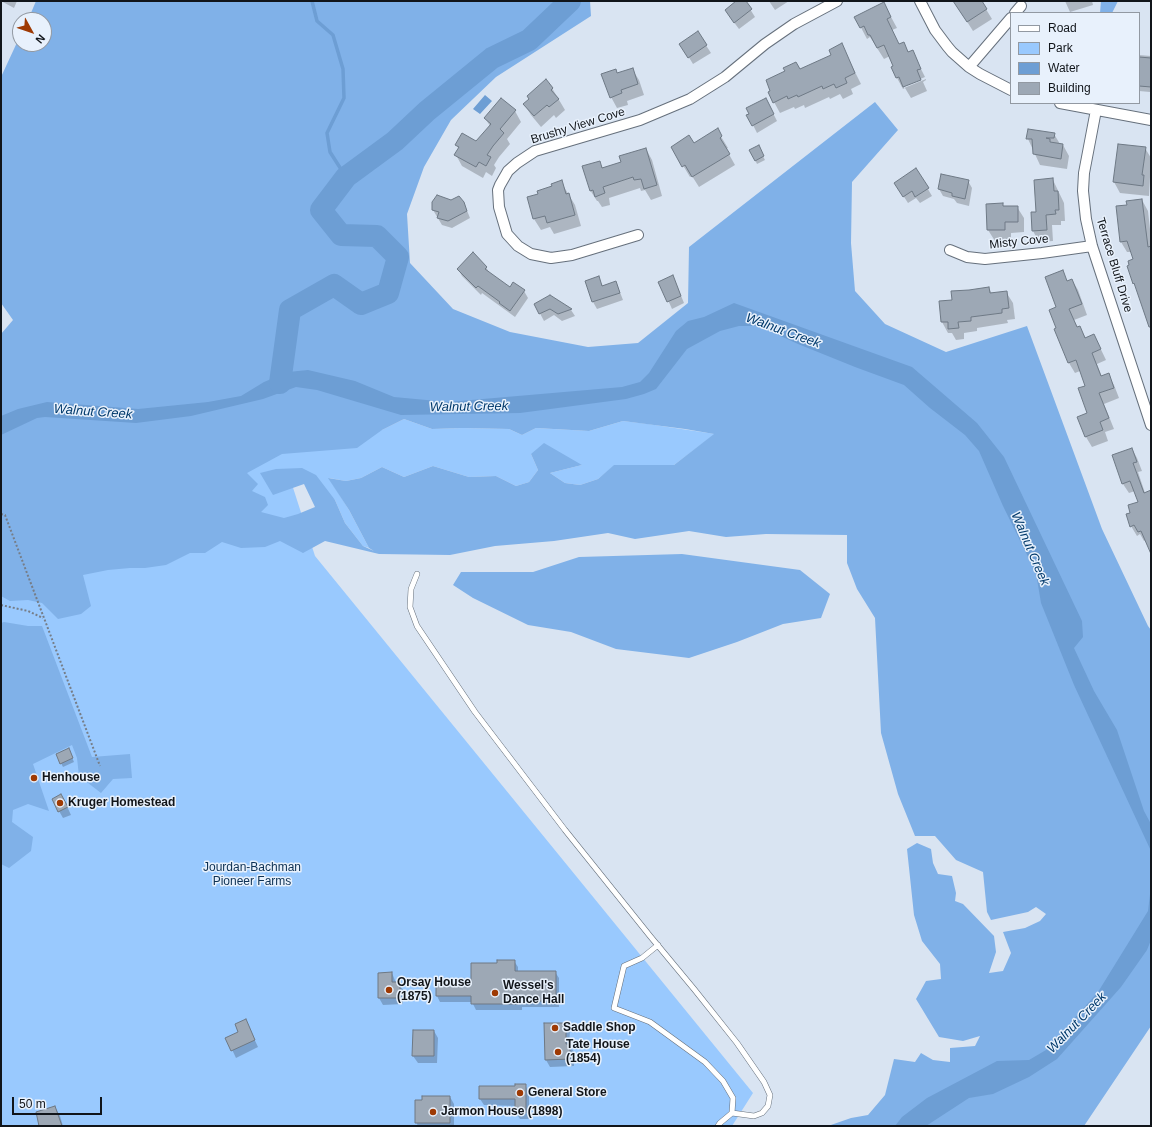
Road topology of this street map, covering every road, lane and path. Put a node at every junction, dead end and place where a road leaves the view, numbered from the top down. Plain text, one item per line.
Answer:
1 (837, 1) edge
2 (920, 1) edge
3 (1010, 19) edge
4 (969, 67) junction
5 (1010, 90) edge
6 (1065, 104) edge
7 (1096, 110) junction
8 (1151, 120) edge
9 (638, 234) dead end
10 (1092, 246) junction
11 (950, 250) dead end
12 (1151, 425) edge
13 (1, 514) edge
14 (417, 574) dead end
15 (1, 605) edge
16 (44, 619) junction
17 (100, 766) dead end
18 (658, 945) junction
19 (732, 1113) junction
20 (718, 1126) edge

1 - 9 street, Brushy View Cove
2 - 4 street
3 - 4 street
4 - 5 street
6 - 7 street
7 - 8 street
7 - 10 street, Terrace Bluff Drive
10 - 11 street, Misty Cove
10 - 12 street, Terrace Bluff Drive
13 - 16 path
14 - 18 lane
15 - 16 path
16 - 17 path
18 - 19 lane
18 - 19 lane
19 - 20 lane

